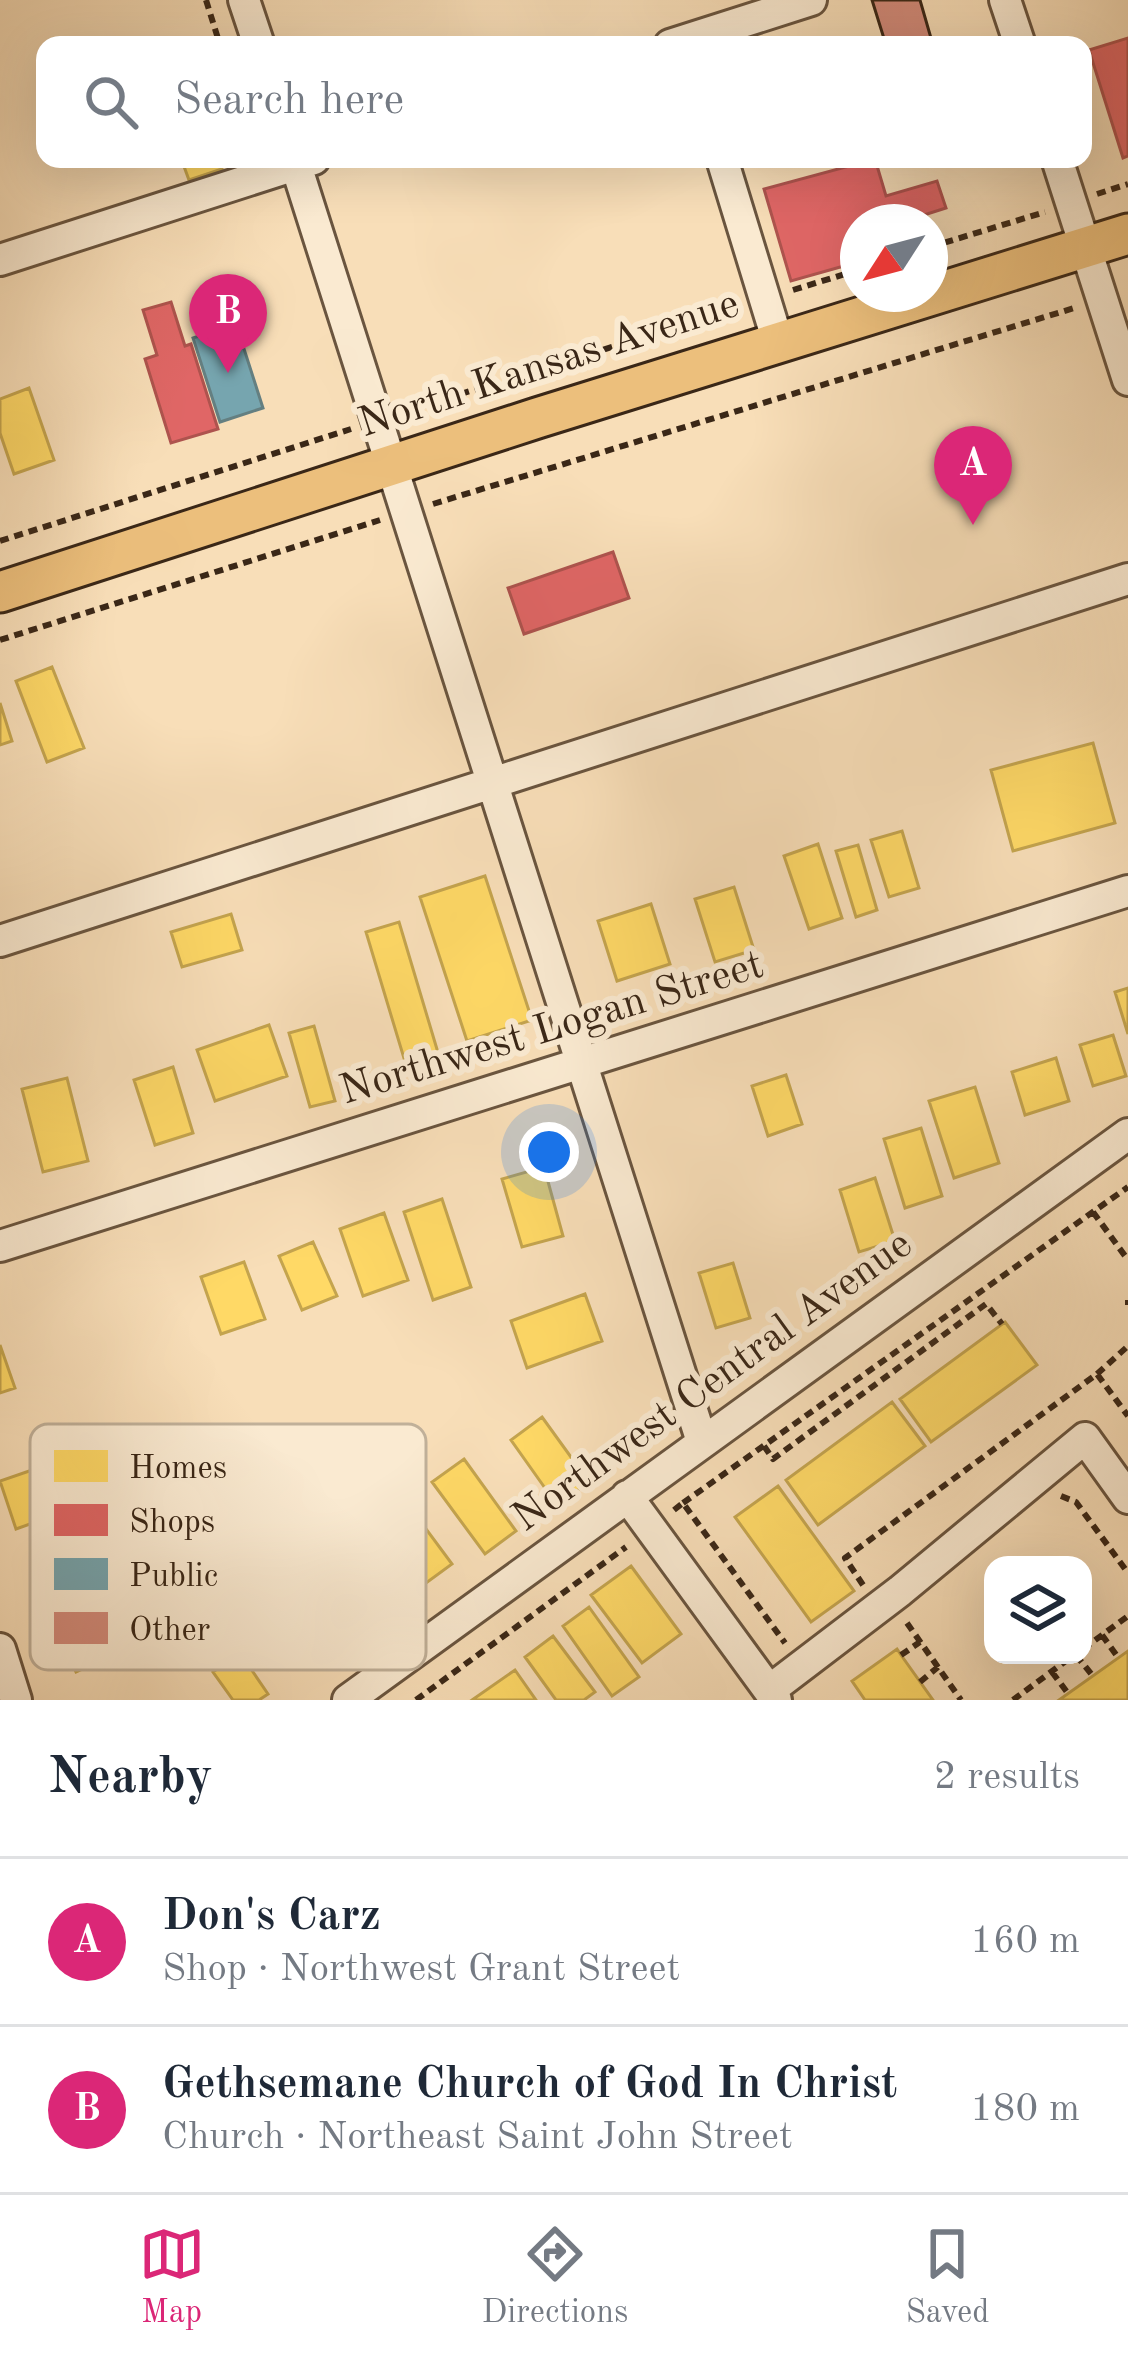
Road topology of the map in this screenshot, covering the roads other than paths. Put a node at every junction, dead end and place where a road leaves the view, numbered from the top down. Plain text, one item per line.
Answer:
1 (244, 0) edge
2 (811, 0) edge
3 (1005, 0) edge
4 (256, 36) edge
5 (703, 36) edge
6 (1017, 36) edge
7 (280, 168) edge
8 (303, 168) edge
9 (725, 168) edge
10 (1060, 168) edge
11 (1128, 234) edge
12 (1085, 246) junction
13 (0, 260) edge
14 (778, 343) junction
15 (1128, 380) edge
16 (390, 465) junction
17 (1128, 579) edge
18 (0, 592) edge
19 (491, 782) junction
20 (1128, 891) edge
21 (0, 941) edge
22 (582, 1064) junction
23 (1128, 1134) edge
24 (0, 1246) edge
25 (702, 1442) junction
26 (627, 1496) junction
27 (1128, 1498) edge
28 (426, 1643) edge
29 (0, 1649) edge
30 (390, 1670) edge
31 (773, 1695) edge
32 (16, 1700) edge
33 (349, 1700) edge

1 - 4 street
2 - 5 street
3 - 6 street
7 - 13 street
8 - 16 street
9 - 14 street
10 - 12 street
11 - 12 main road, North Kansas Avenue
12 - 14 main road, North Kansas Avenue
12 - 15 street
14 - 16 main road, North Kansas Avenue
16 - 18 main road, North Kansas Avenue
16 - 19 street
17 - 19 street
19 - 21 street
19 - 22 street
20 - 22 street, Northwest Logan Street
22 - 24 street, Northwest Logan Street
22 - 25 street
23 - 25 street, Northwest Central Avenue
25 - 26 street, Northwest Central Avenue
26 - 28 street, Northwest Central Avenue
26 - 31 street
27 - 31 street
29 - 32 street
30 - 33 street, Northwest Central Avenue

